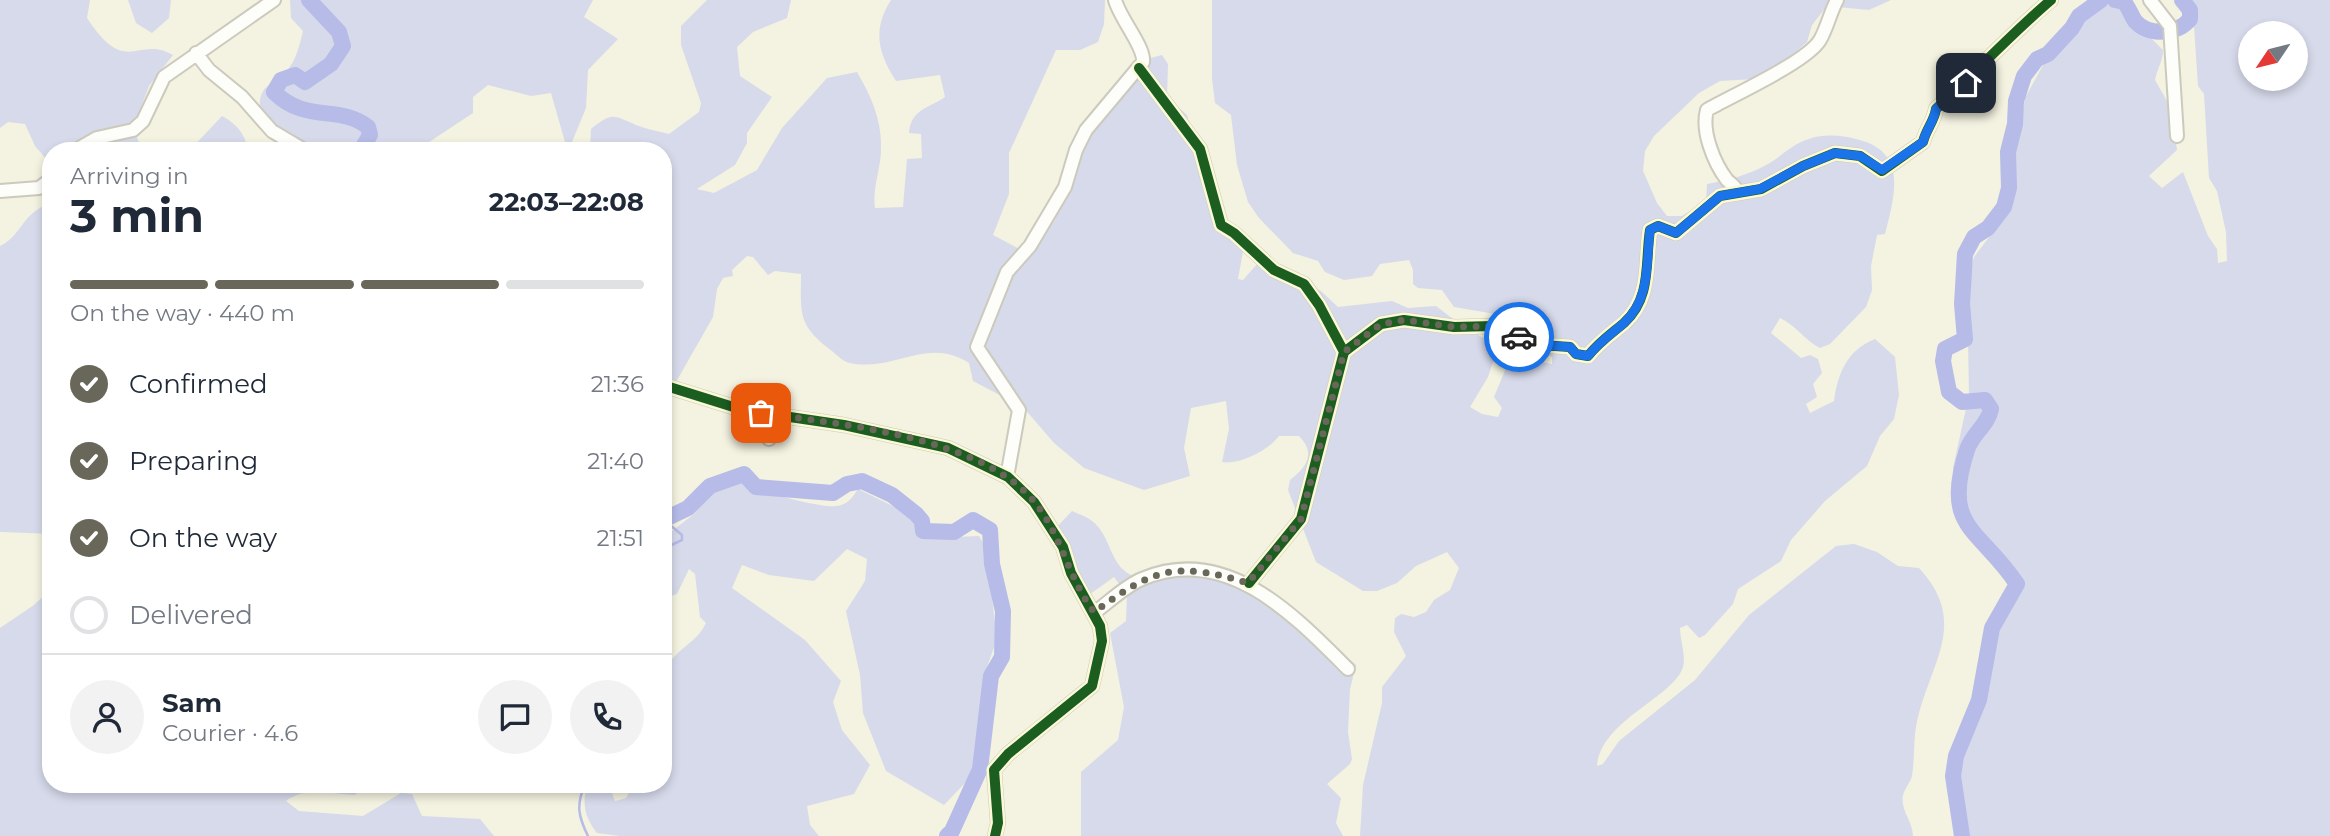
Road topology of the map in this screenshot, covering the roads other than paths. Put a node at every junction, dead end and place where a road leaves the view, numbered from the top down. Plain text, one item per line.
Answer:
1 (274, 0) edge
2 (1115, 0) edge
3 (1837, 0) edge
4 (2051, 0) edge
5 (2150, 0) edge
6 (196, 53) junction
7 (1139, 68) junction
8 (2177, 136) dead end
9 (88, 142) edge
10 (291, 142) edge
11 (42, 184) edge
12 (0, 191) edge
13 (1738, 193) junction
14 (1344, 352) junction
15 (672, 388) edge
16 (778, 391) dead end
17 (771, 414) junction
18 (769, 439) dead end
19 (1007, 477) junction
20 (1248, 583) junction
21 (1094, 612) junction
22 (1348, 669) dead end
23 (995, 836) edge

1 - 6 street
2 - 7 street
3 - 13 street
4 - 13 street
5 - 8 street
6 - 9 street
6 - 10 street
7 - 14 street
7 - 19 street
11 - 12 street
13 - 14 street
14 - 20 street
15 - 17 street
16 - 17 street
17 - 18 street
17 - 19 street
19 - 21 street
20 - 21 street
20 - 22 street
21 - 23 street

